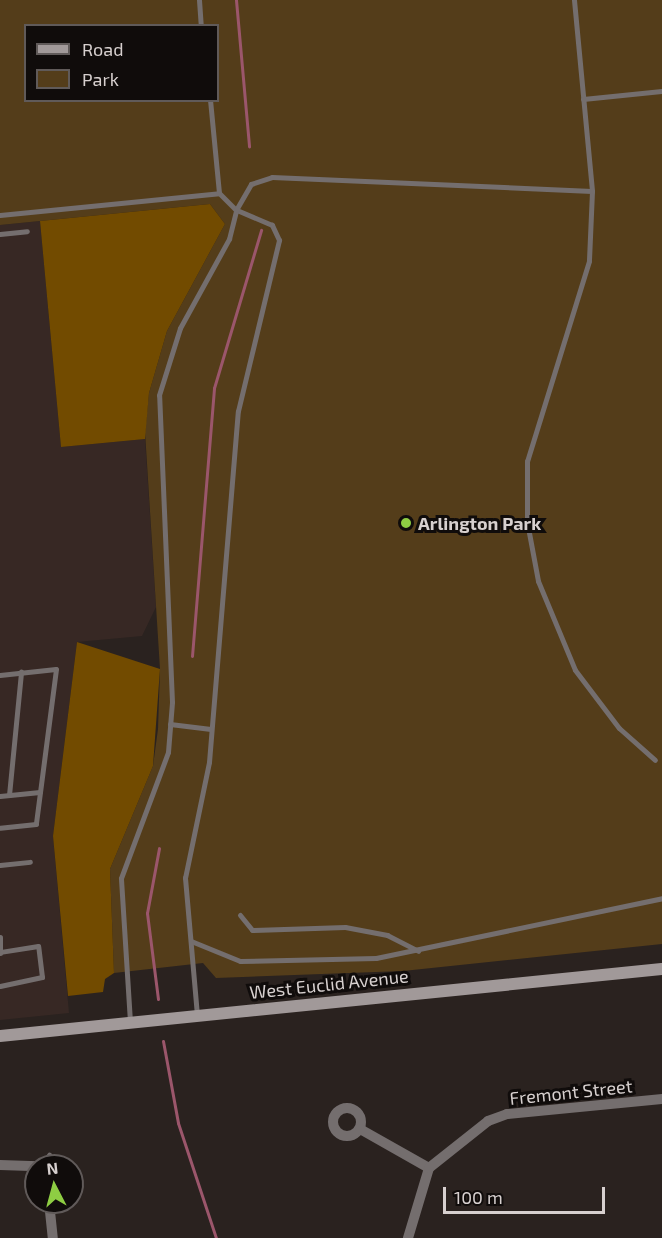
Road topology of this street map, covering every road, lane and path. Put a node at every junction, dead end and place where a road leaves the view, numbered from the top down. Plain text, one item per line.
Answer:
1 (199, 0) edge
2 (574, 0) edge
3 (201, 24) edge
4 (662, 91) edge
5 (583, 99) junction
6 (210, 102) edge
7 (592, 191) junction
8 (219, 193) junction
9 (236, 210) junction
10 (0, 215) edge
11 (27, 231) dead end
12 (0, 234) edge
13 (21, 672) junction
14 (0, 675) edge
15 (170, 724) junction
16 (211, 729) junction
17 (655, 760) dead end
18 (40, 792) junction
19 (9, 795) junction
20 (0, 796) edge
21 (0, 828) edge
22 (30, 862) dead end
23 (0, 865) edge
24 (662, 898) edge
25 (240, 915) dead end
26 (0, 937) edge
27 (191, 941) junction
28 (418, 951) junction
29 (1, 952) edge
30 (662, 969) edge
31 (0, 986) edge
32 (197, 1016) junction
33 (130, 1024) junction
34 (0, 1036) edge
35 (662, 1099) edge
36 (360, 1129) dead end
37 (0, 1165) edge
38 (24, 1166) edge
39 (429, 1168) junction
40 (50, 1214) edge
41 (53, 1238) edge
42 (408, 1238) edge

1 - 3 lane
2 - 5 lane
4 - 5 lane
5 - 7 lane
6 - 8 lane
7 - 9 lane
7 - 17 lane
8 - 9 lane
8 - 10 lane
9 - 15 lane
9 - 16 lane
11 - 12 lane
13 - 14 lane
13 - 18 lane
13 - 19 lane
15 - 16 lane
15 - 33 lane
16 - 27 lane
18 - 19 lane
18 - 21 lane
19 - 20 lane
22 - 23 lane
24 - 28 lane
25 - 28 lane
26 - 29 lane
27 - 28 lane
27 - 32 lane
29 - 31 lane
30 - 32 main road, West Euclid Avenue
32 - 33 main road, West Euclid Avenue
33 - 34 main road, West Euclid Avenue
35 - 39 street, Fremont Street
36 - 39 street
37 - 38 street
39 - 42 street
40 - 41 street

